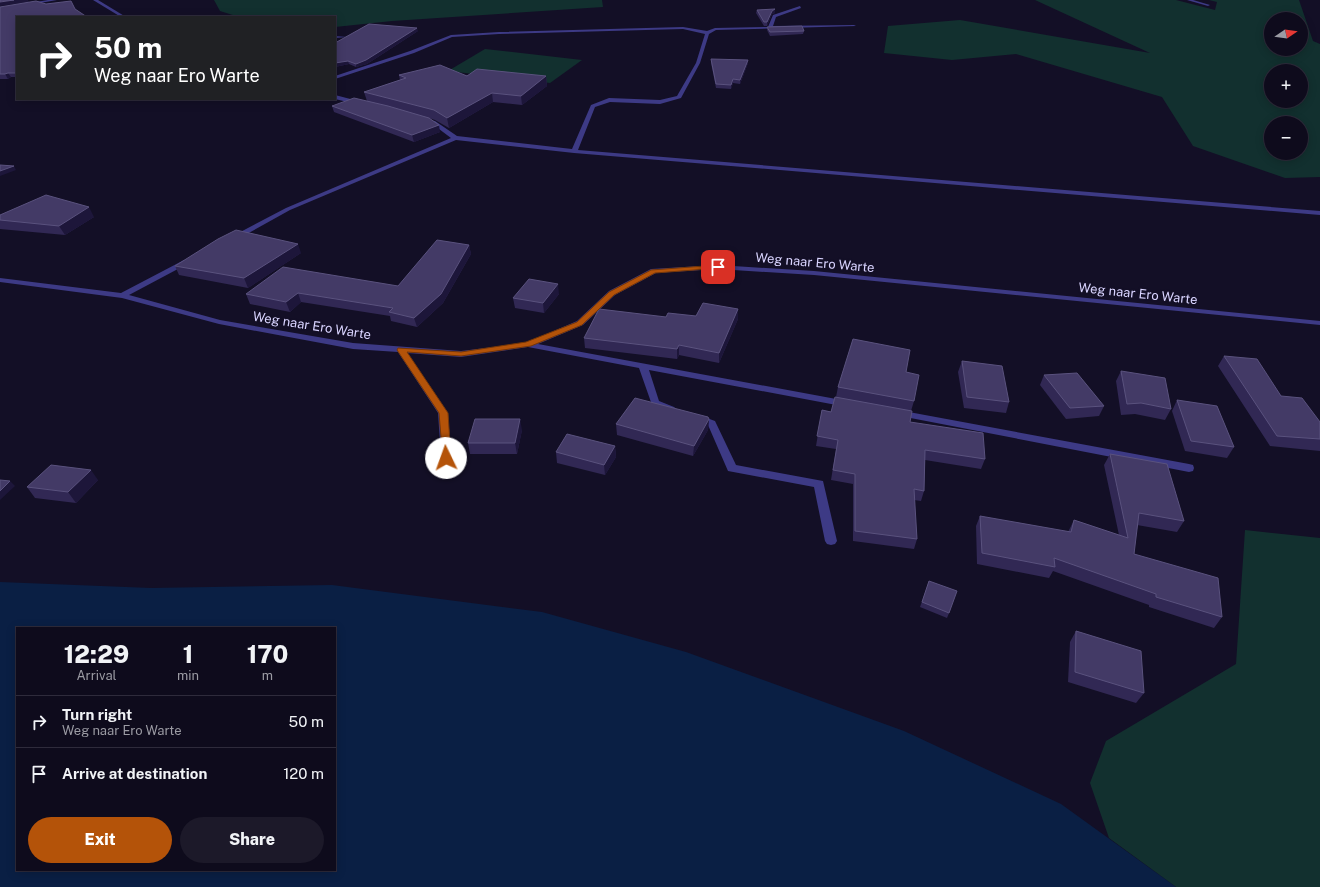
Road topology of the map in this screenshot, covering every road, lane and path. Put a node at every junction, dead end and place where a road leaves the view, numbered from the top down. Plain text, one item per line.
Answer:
1 (55, 0) edge
2 (95, 0) edge
3 (1189, 0) edge
4 (1208, 5) dead end
5 (800, 7) dead end
6 (0, 9) edge
7 (122, 16) edge
8 (854, 26) dead end
9 (770, 28) junction
10 (707, 33) junction
11 (336, 37) edge
12 (345, 37) edge
13 (336, 78) edge
14 (336, 97) edge
15 (370, 105) edge
16 (419, 118) edge
17 (455, 138) junction
18 (574, 150) junction
19 (1320, 214) edge
20 (226, 241) edge
21 (191, 260) edge
22 (0, 280) edge
23 (122, 296) junction
24 (1320, 322) edge
25 (528, 345) junction
26 (401, 350) junction
27 (643, 366) junction
28 (854, 405) edge
29 (885, 411) edge
30 (446, 458) dead end
31 (1189, 468) dead end
32 (831, 541) dead end

1 - 6 street
2 - 7 street
3 - 4 street
5 - 9 street
8 - 9 street
9 - 10 street
10 - 13 street
10 - 18 street
11 - 12 street
14 - 15 street
16 - 17 street
17 - 18 street
17 - 20 street
18 - 19 street
21 - 23 street
22 - 23 street, Weg naar Ero Warte
23 - 26 street, Weg naar Ero Warte
24 - 25 street, Weg naar Ero Warte
25 - 26 street, Weg naar Ero Warte
25 - 27 street
26 - 30 street
27 - 28 street
27 - 32 street
29 - 31 street

